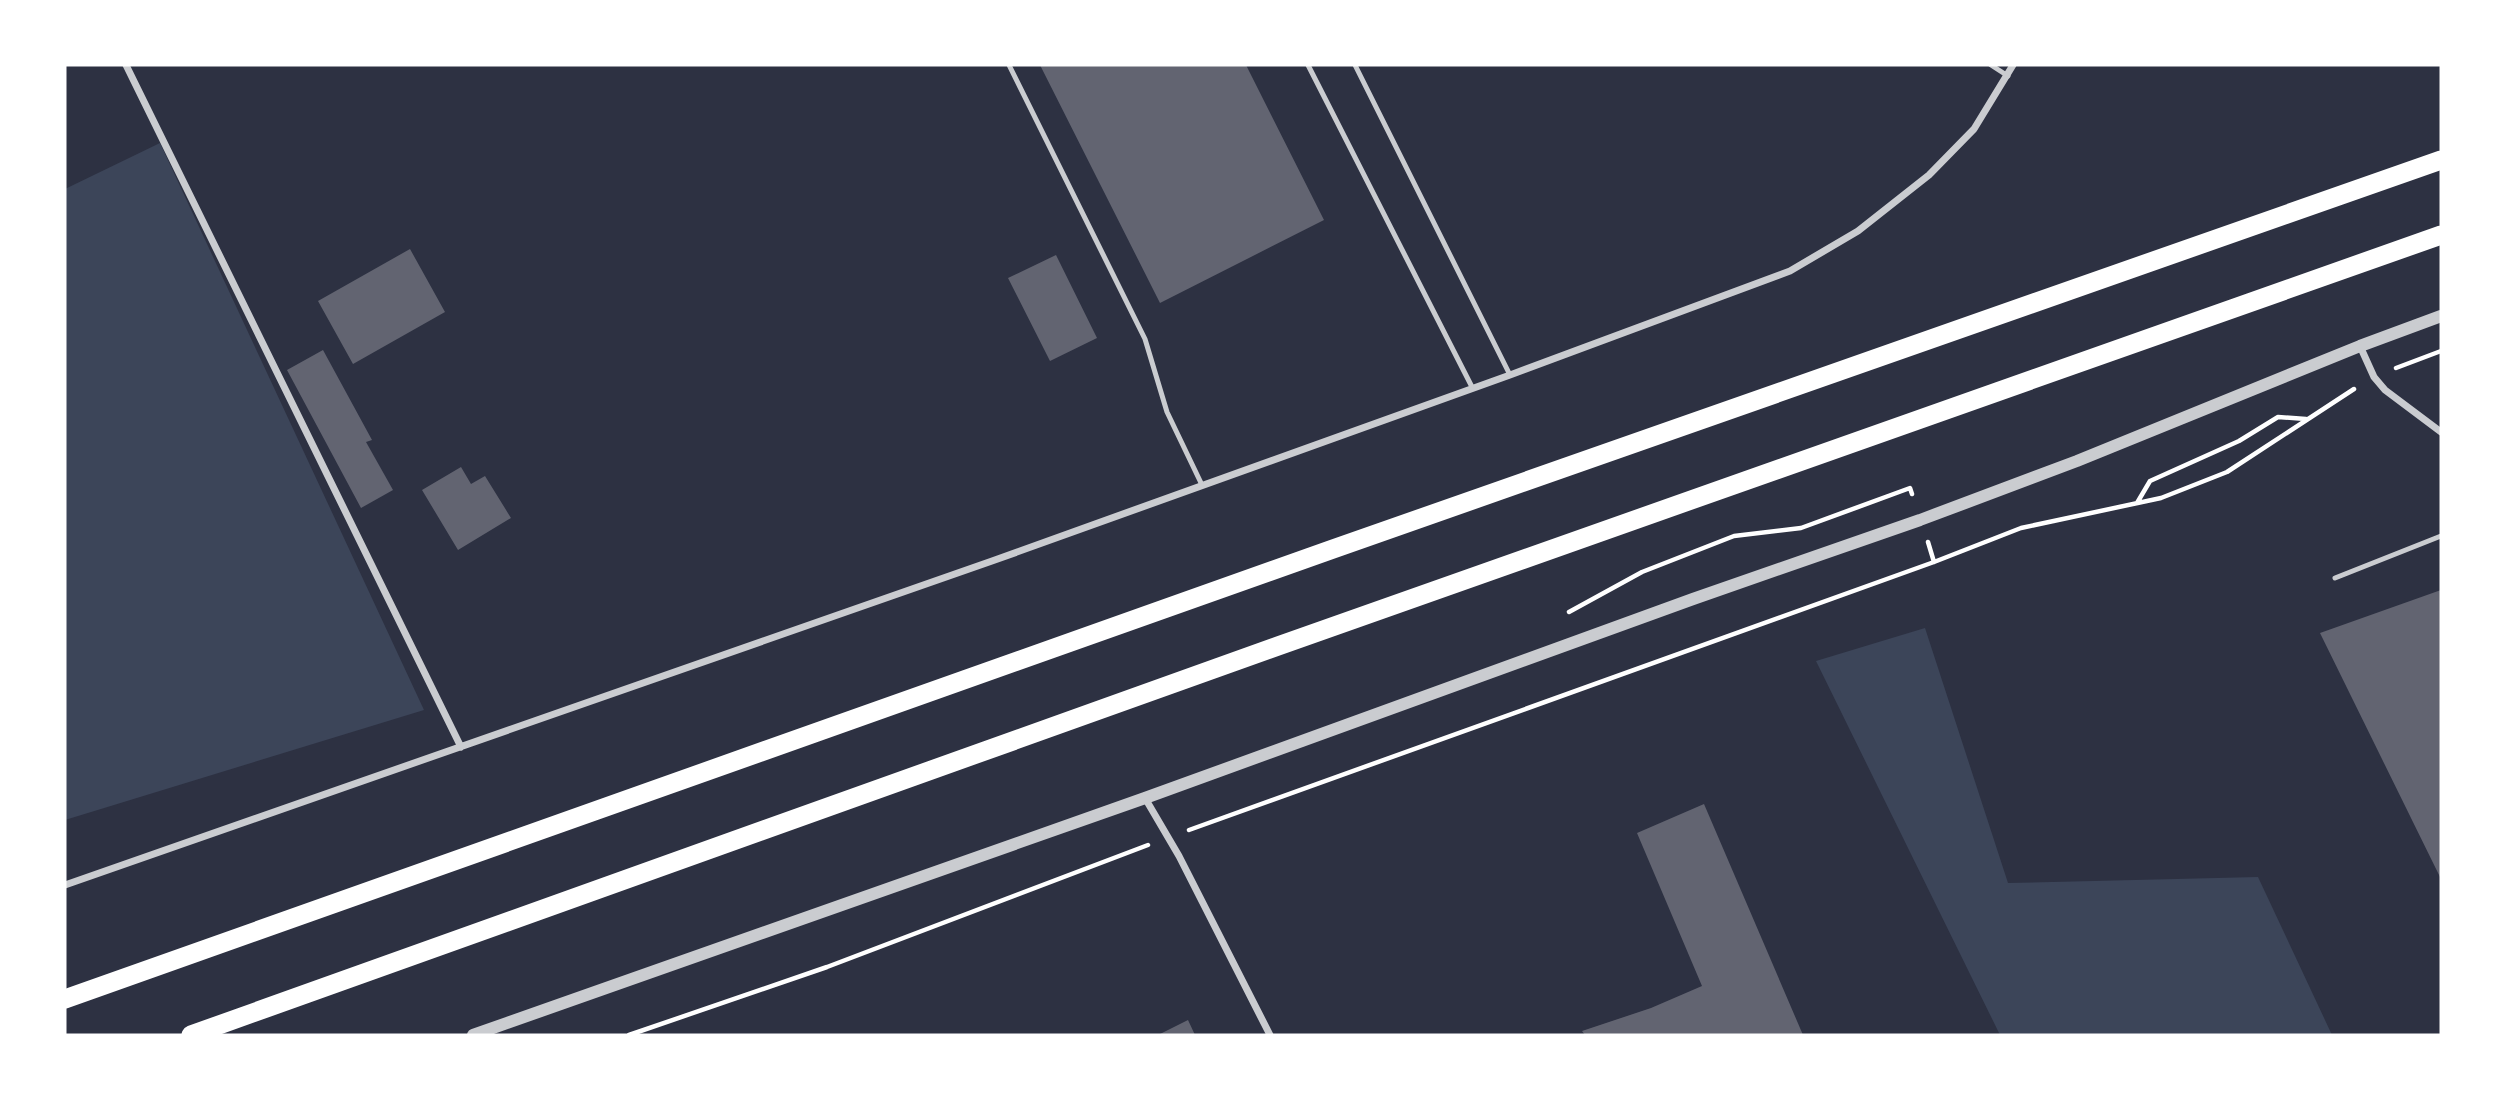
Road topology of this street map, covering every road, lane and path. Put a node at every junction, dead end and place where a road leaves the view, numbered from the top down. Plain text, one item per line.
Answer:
1 (126, 65) edge
2 (1009, 65) edge
3 (1308, 65) edge
4 (1355, 65) edge
5 (1991, 65) edge
6 (2013, 65) edge
7 (2008, 76) junction
8 (2441, 160) edge
9 (2441, 235) edge
10 (2441, 316) edge
11 (2360, 346) junction
12 (2441, 351) edge
13 (1510, 375) junction
14 (2374, 377) junction
15 (1472, 387) junction
16 (2306, 419) junction
17 (2441, 432) edge
18 (1202, 485) junction
19 (2137, 503) junction
20 (1920, 520) junction
21 (2441, 536) edge
22 (1934, 562) junction
23 (2335, 578) dead end
24 (1569, 612) dead end
25 (461, 747) junction
26 (1145, 798) junction
27 (1168, 837) junction
28 (65, 885) edge
29 (65, 999) edge
30 (191, 1035) edge
31 (473, 1035) edge
32 (629, 1035) edge
33 (1270, 1035) edge

1 - 25 street
2 - 18 lane
3 - 15 lane
4 - 13 lane
5 - 7 lane
6 - 7 street
7 - 13 street
8 - 29 highway
9 - 30 highway
10 - 11 street
11 - 14 street
11 - 20 street
12 - 14 path
13 - 15 street
14 - 16 path
14 - 17 street
15 - 18 street
16 - 19 path
16 - 19 path
18 - 25 street
19 - 22 path
20 - 22 path
20 - 24 path
20 - 26 street
21 - 23 lane
22 - 27 path
25 - 28 street
26 - 27 street
26 - 31 street
27 - 32 path
27 - 33 street

